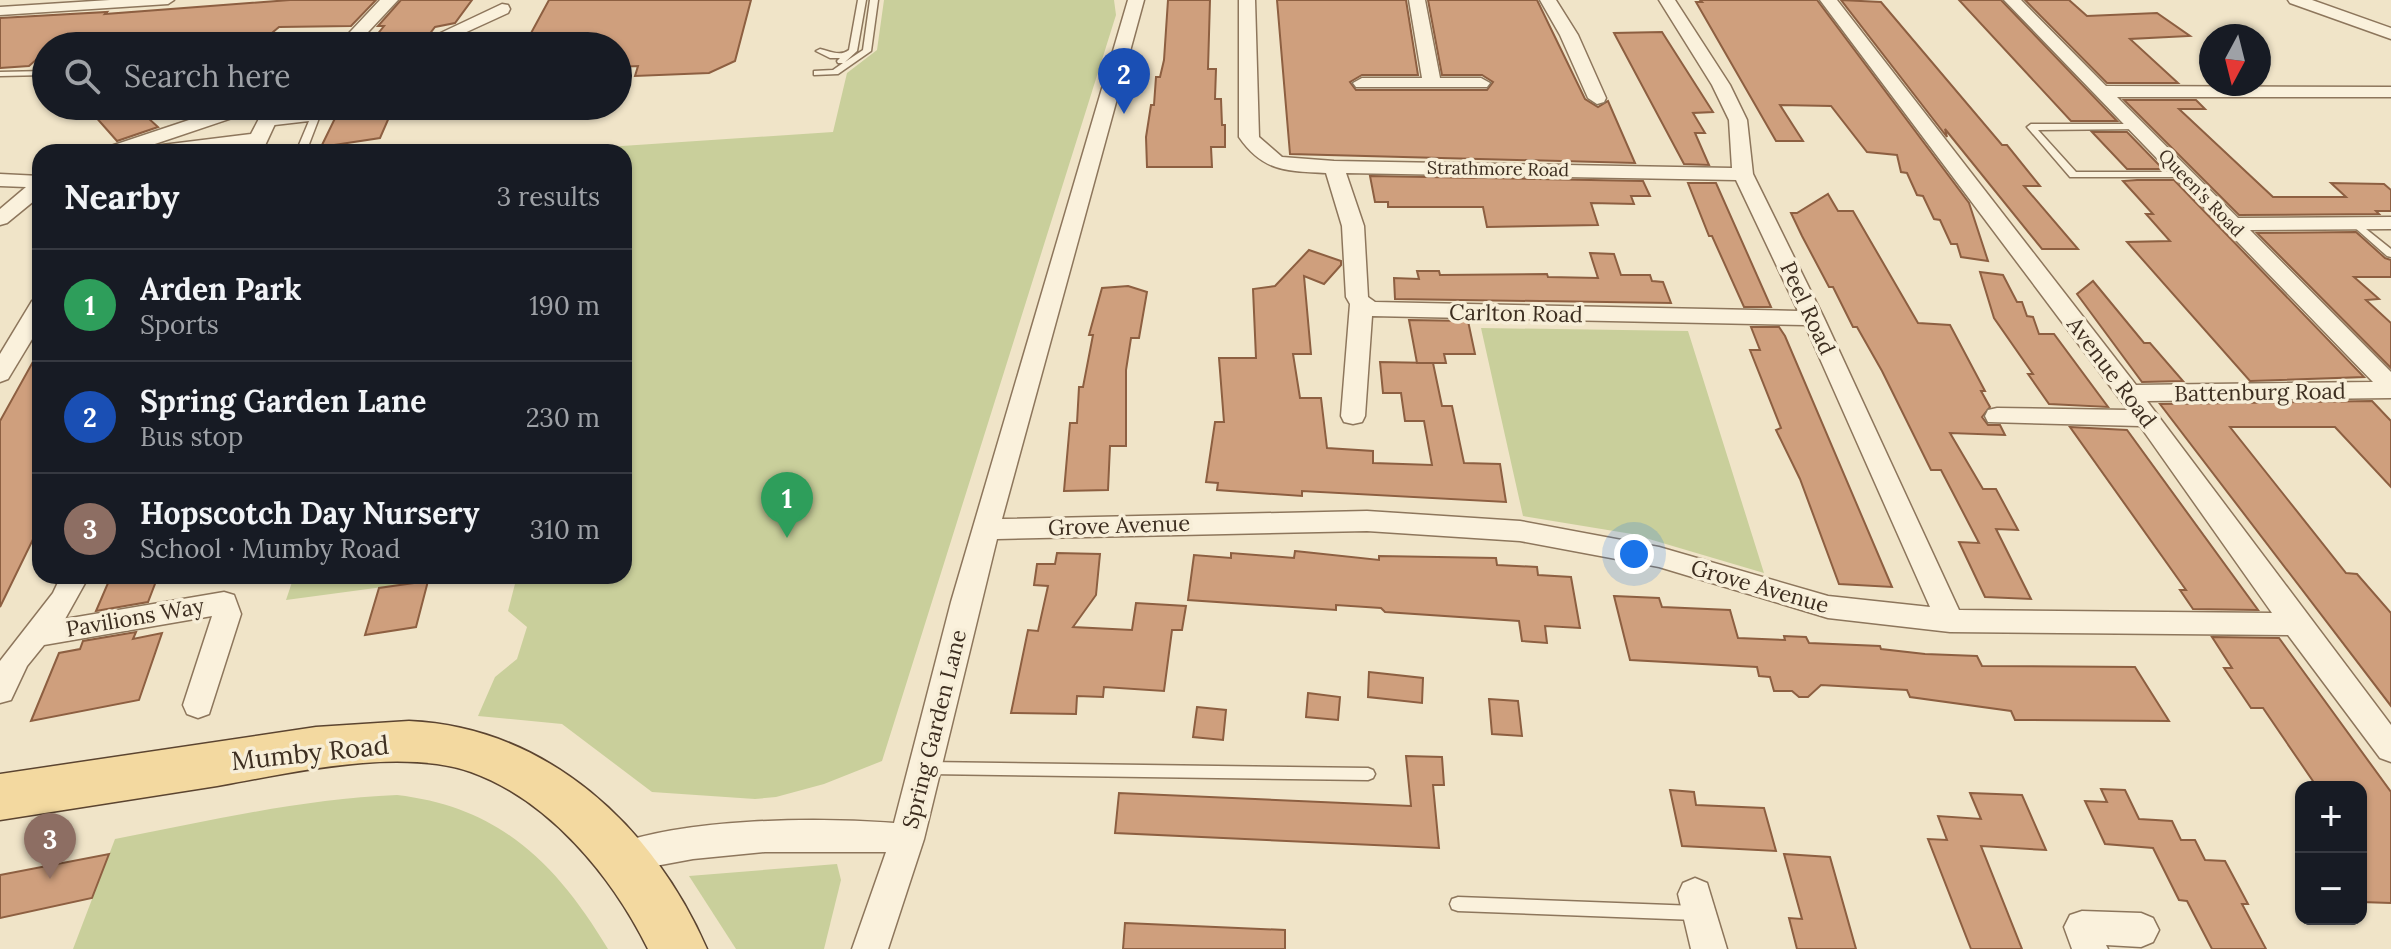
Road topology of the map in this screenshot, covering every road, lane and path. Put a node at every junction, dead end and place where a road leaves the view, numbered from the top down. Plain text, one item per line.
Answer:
1 (168, 0) edge
2 (390, 0) edge
3 (862, 0) edge
4 (874, 0) edge
5 (1136, 0) edge
6 (1247, 0) edge
7 (1417, 0) edge
8 (1548, 0) edge
9 (1667, 0) edge
10 (1828, 0) edge
11 (2012, 0) edge
12 (2296, 0) edge
13 (0, 11) edge
14 (498, 14) dead end
15 (358, 32) edge
16 (455, 32) edge
17 (2391, 34) edge
18 (820, 51) dead end
19 (850, 54) junction
20 (32, 73) edge
21 (0, 74) edge
22 (1432, 82) junction
23 (1362, 83) dead end
24 (1481, 83) dead end
25 (2101, 91) junction
26 (2391, 92) edge
27 (1597, 98) dead end
28 (207, 120) edge
29 (307, 120) edge
30 (314, 120) edge
31 (2137, 127) junction
32 (262, 131) edge
33 (136, 144) edge
34 (195, 144) edge
35 (304, 144) edge
36 (1334, 167) junction
37 (1743, 174) junction
38 (2183, 175) junction
39 (0, 180) edge
40 (32, 183) edge
41 (32, 191) edge
42 (0, 219) edge
43 (2391, 223) edge
44 (2231, 224) junction
45 (2356, 224) junction
46 (2391, 254) edge
47 (1361, 304) junction
48 (1813, 318) junction
49 (32, 320) edge
50 (0, 374) edge
51 (2391, 388) edge
52 (2129, 393) junction
53 (1353, 416) dead end
54 (1997, 416) dead end
55 (2146, 418) junction
56 (986, 529) junction
57 (71, 584) edge
58 (1950, 621) junction
59 (2296, 624) junction
60 (35, 635) junction
61 (0, 691) edge
62 (198, 705) dead end
63 (2391, 749) edge
64 (925, 768) junction
65 (1368, 774) dead end
66 (0, 797) edge
67 (907, 839) junction
68 (623, 857) junction
69 (1697, 903) joint
70 (1458, 904) dead end
71 (2141, 930) dead end
72 (678, 949) edge
73 (870, 949) edge
74 (1709, 949) edge
75 (2090, 949) edge

1 - 13 street
2 - 15 street
3 - 19 lane
4 - 19 lane
5 - 56 street, Spring Garden Lane
6 - 36 street, Strathmore Road
7 - 22 street
8 - 27 street
9 - 37 street, Peel Road
10 - 52 street, Avenue Road
11 - 25 street, Queen's Road
12 - 17 street
14 - 16 street
18 - 19 lane
20 - 21 lane
22 - 23 street
22 - 24 street
25 - 26 street
25 - 31 street, Queen's Road
28 - 33 street
29 - 32 lane
30 - 35 lane
31 - 38 street, Queen's Road
31 - 38 lane
32 - 34 street
36 - 37 street, Strathmore Road
36 - 47 street
37 - 48 street, Peel Road
38 - 44 street, Queen's Road
39 - 40 street
41 - 42 street
43 - 45 street
44 - 45 street
44 - 51 street, Queen's Road
45 - 46 lane
47 - 48 street, Carlton Road
47 - 53 street
48 - 58 street, Peel Road
49 - 50 street
51 - 52 street, Battenburg Road
52 - 55 street, Avenue Road
54 - 55 street
55 - 59 street, Avenue Road
56 - 58 street, Grove Avenue
56 - 64 street, Spring Garden Lane
57 - 60 street, Pavilions Way
58 - 59 street, Grove Avenue
59 - 63 street, Avenue Road
60 - 61 street, Pavilions Way
60 - 62 street, Pavilions Way
64 - 65 lane
64 - 67 street, Spring Garden Lane
66 - 68 main road, Mumby Road
67 - 68 street
67 - 73 street, Spring Garden Lane
68 - 72 main road, Mumby Road
69 - 70 lane
69 - 74 street
71 - 75 street

